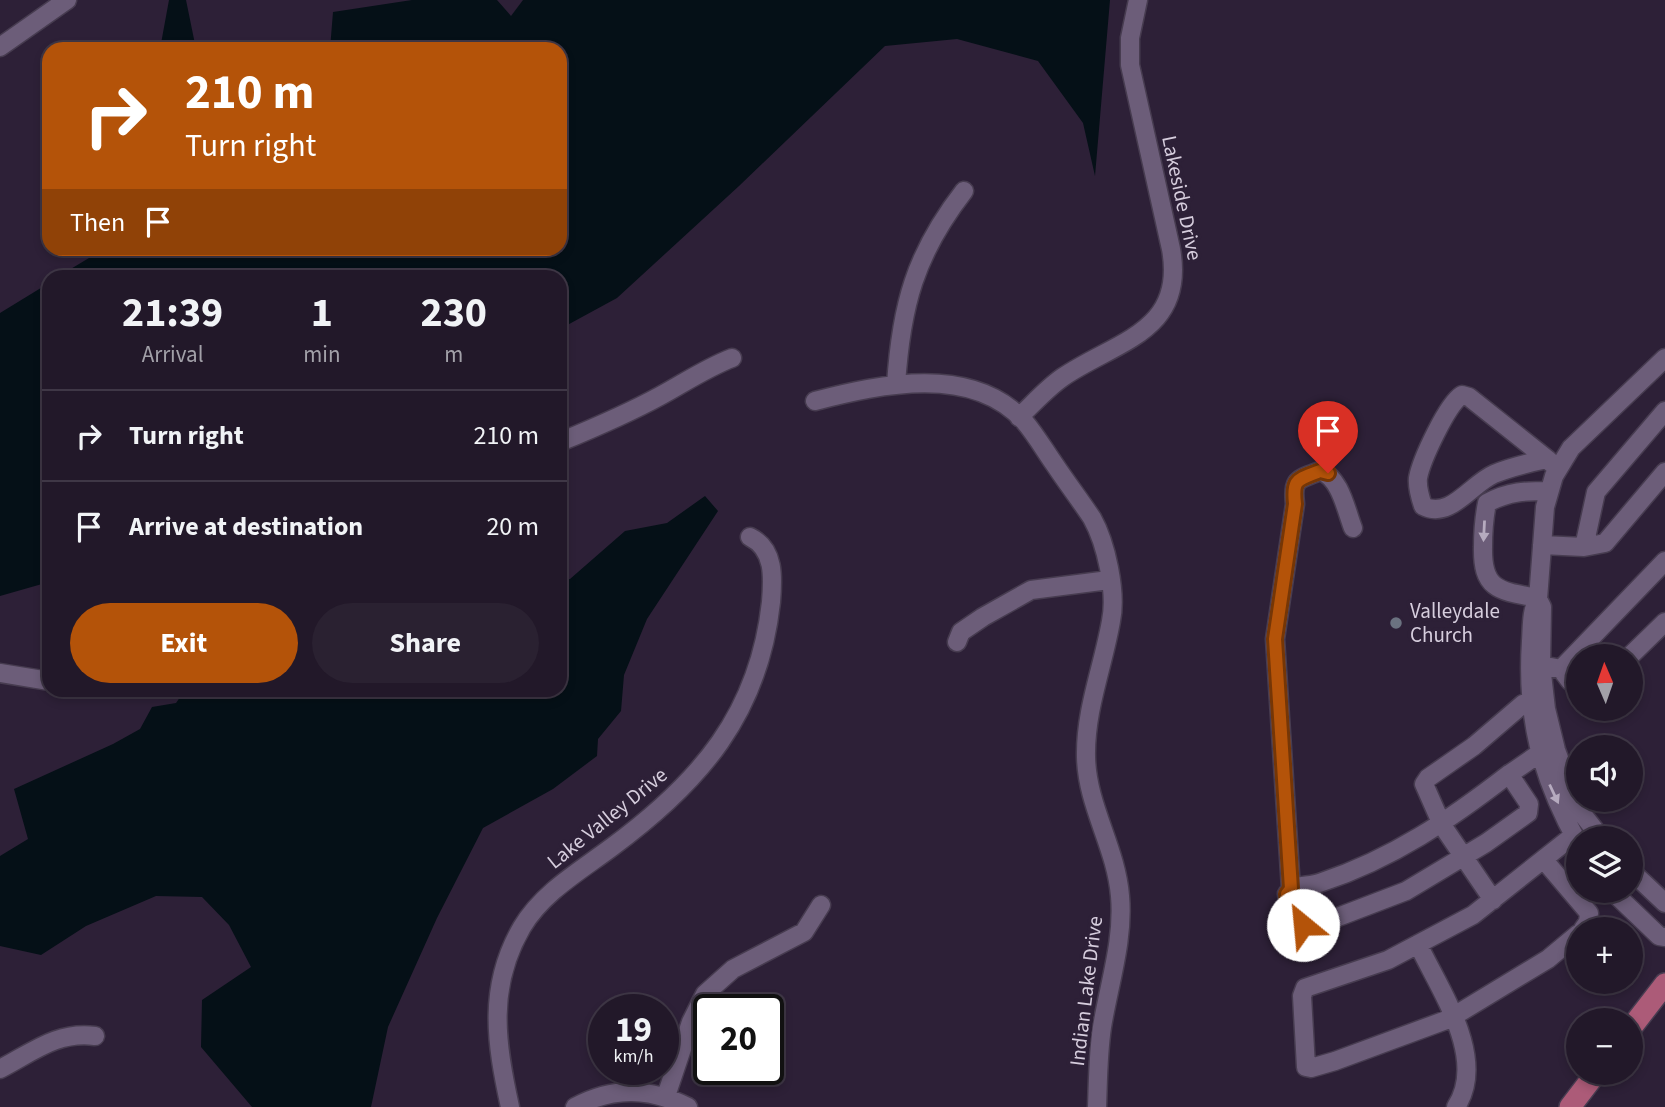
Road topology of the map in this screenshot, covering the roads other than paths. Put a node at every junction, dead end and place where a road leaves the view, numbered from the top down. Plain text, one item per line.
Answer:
1 (66, 0) edge
2 (1138, 0) edge
3 (0, 47) edge
4 (964, 191) dead end
5 (732, 358) dead end
6 (1665, 358) edge
7 (896, 385) junction
8 (815, 401) dead end
9 (1665, 411) edge
10 (1019, 417) junction
11 (567, 439) edge
12 (1552, 464) junction
13 (1665, 472) edge
14 (1549, 491) junction
15 (1353, 528) dead end
16 (750, 537) dead end
17 (1542, 545) junction
18 (1584, 547) junction
19 (1665, 561) edge
20 (1110, 580) junction
21 (1538, 599) junction
22 (1665, 622) edge
23 (957, 642) dead end
24 (1642, 644) edge
25 (1541, 665) junction
26 (1561, 668) junction
27 (0, 673) edge
28 (1566, 675) edge
29 (42, 680) edge
30 (1538, 698) junction
31 (1548, 751) junction
32 (1509, 775) junction
33 (1442, 825) junction
34 (1570, 826) edge
35 (1592, 826) edge
36 (1566, 846) edge
37 (1464, 856) junction
38 (1544, 860) junction
39 (1643, 882) edge
40 (1291, 889) junction
41 (1493, 900) junction
42 (1625, 903) edge
43 (1665, 903) edge
44 (821, 905) dead end
45 (1589, 917) edge
46 (1665, 937) edge
47 (1418, 944) junction
48 (1566, 944) edge
49 (1665, 984) edge
50 (1643, 1012) edge
51 (1453, 1017) junction
52 (96, 1036) dead end
53 (0, 1069) edge
54 (1587, 1085) edge
55 (666, 1096) junction
56 (510, 1107) edge
57 (575, 1107) edge
58 (688, 1107) edge
59 (1097, 1107) edge
60 (1456, 1107) edge
61 (1570, 1107) edge

1 - 3 street
2 - 10 street, Lakeside Drive
4 - 7 street
5 - 11 street
6 - 12 street
7 - 8 street, Indian Lake Drive
7 - 10 street, Indian Lake Drive
9 - 18 street
10 - 20 street, Indian Lake Drive
12 - 12 street
12 - 14 street
13 - 18 street
14 - 17 street
14 -> 21 street
15 - 40 street
16 - 56 street, Lake Valley Drive
17 - 18 street
17 - 21 street
19 - 26 street
20 - 23 street
20 - 59 street, Indian Lake Drive
21 - 25 street
21 - 30 street
22 - 24 street
25 - 26 street
25 - 30 street
26 - 28 street
27 - 29 street
30 - 31 street
30 - 33 street
31 - 32 street
31 -> 34 street
31 - 35 street
32 - 33 street
32 - 37 street
33 - 37 street
33 - 40 street
36 - 38 street
37 - 40 street
37 - 41 street
38 - 41 street
38 - 45 street
39 - 43 street
41 - 47 street
42 - 46 street
44 - 55 street
47 - 51 street
47 - 51 street
48 - 51 street
49 - 50 main road
51 - 60 street
52 - 53 street
54 - 61 main road
55 - 57 street
55 - 58 street

